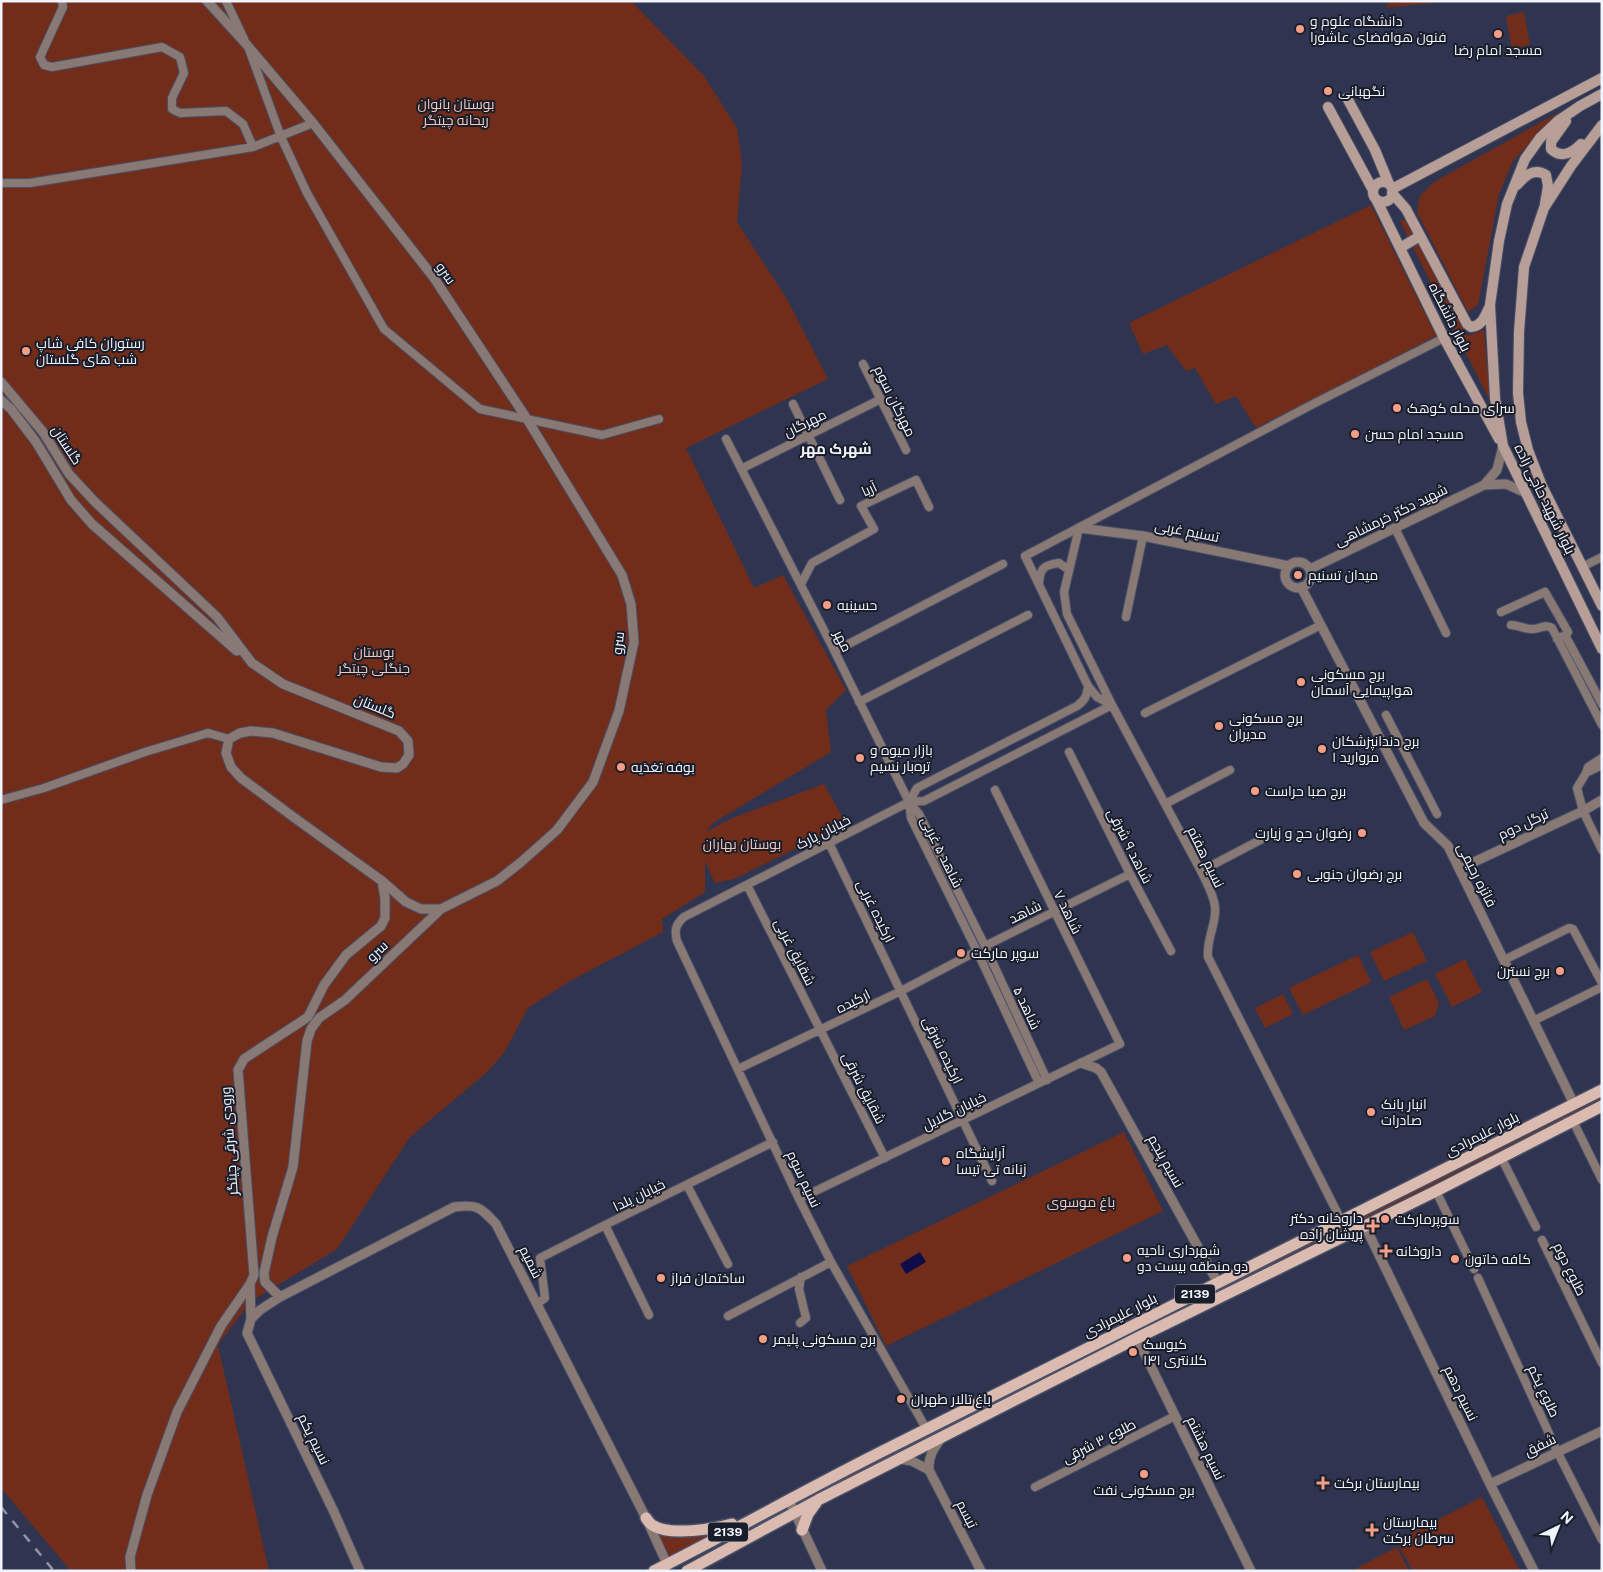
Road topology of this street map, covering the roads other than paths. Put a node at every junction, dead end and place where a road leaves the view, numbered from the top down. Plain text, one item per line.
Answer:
1 (62, 1) edge
2 (207, 1) edge
3 (226, 1) edge
4 (247, 45) junction
5 (1602, 78) edge
6 (1602, 94) edge
7 (1348, 98) dead end
8 (1328, 106) dead end
9 (1580, 106) junction
10 (313, 123) junction
11 (1600, 127) edge
12 (281, 137) junction
13 (253, 146) junction
14 (1, 183) edge
15 (1391, 189) junction
16 (1512, 192) junction
17 (1374, 195) junction
18 (1544, 208) junction
19 (1420, 236) junction
20 (1400, 248) junction
21 (1490, 305) junction
22 (1444, 338) junction
23 (863, 364) dead end
24 (1, 382) edge
25 (880, 399) junction
26 (1, 400) edge
27 (793, 404) dead end
28 (527, 419) junction
29 (659, 419) dead end
30 (808, 435) junction
31 (726, 439) dead end
32 (1503, 446) junction
33 (906, 450) dead end
34 (741, 469) junction
35 (1484, 485) junction
36 (1526, 493) junction
37 (840, 500) dead end
38 (929, 508) dead end
39 (1079, 528) junction
40 (1395, 528) junction
41 (1143, 536) junction
42 (1602, 557) edge
43 (1003, 564) dead end
44 (1289, 566) junction
45 (1582, 567) junction
46 (1310, 569) junction
47 (1069, 570) junction
48 (1039, 583) junction
49 (801, 584) junction
50 (1301, 587) junction
51 (1602, 606) edge
52 (1501, 612) dead end
53 (1028, 615) dead end
54 (1126, 617) dead end
55 (1321, 625) junction
56 (1511, 625) dead end
57 (1446, 633) dead end
58 (1566, 635) junction
59 (1557, 640) junction
60 (1602, 649) edge
61 (835, 651) junction
62 (252, 663) junction
63 (1088, 686) junction
64 (859, 702) junction
65 (1602, 704) edge
66 (1112, 705) junction
67 (1145, 713) dead end
68 (1386, 715) dead end
69 (1602, 725) edge
70 (229, 739) junction
71 (1068, 752) dead end
72 (1602, 758) edge
73 (1602, 765) edge
74 (1230, 770) dead end
75 (1586, 774) junction
76 (1420, 782) junction
77 (995, 790) dead end
78 (1405, 790) junction
79 (1, 800) edge
80 (909, 802) junction
81 (1600, 802) edge
82 (1165, 804) junction
83 (1583, 811) junction
84 (1436, 814) dead end
85 (1264, 838) dead end
86 (829, 843) junction
87 (1602, 850) edge
88 (1459, 869) junction
89 (1200, 871) junction
90 (1130, 874) junction
91 (382, 880) junction
92 (747, 885) junction
93 (441, 909) junction
94 (1054, 912) junction
95 (675, 931) joint
96 (985, 946) junction
97 (977, 951) junction
98 (1171, 951) dead end
99 (1504, 960) junction
100 (1602, 985) edge
101 (901, 991) junction
102 (1533, 1021) junction
103 (821, 1030) junction
104 (1120, 1044) joint
105 (1081, 1063) junction
106 (738, 1069) junction
107 (1047, 1080) junction
108 (1039, 1084) junction
109 (1602, 1090) edge
110 (1574, 1104) junction
111 (1602, 1106) edge
112 (963, 1120) junction
113 (1573, 1121) junction
114 (773, 1142) junction
115 (1501, 1157) junction
116 (885, 1158) junction
117 (1602, 1180) edge
118 (992, 1181) dead end
119 (687, 1185) junction
120 (1436, 1190) junction
121 (799, 1200) junction
122 (1342, 1222) junction
123 (605, 1226) junction
124 (1365, 1226) junction
125 (1536, 1227) dead end
126 (1542, 1240) dead end
127 (831, 1262) junction
128 (728, 1264) dead end
129 (264, 1266) junction
130 (1474, 1269) dead end
131 (254, 1275) junction
132 (801, 1277) junction
133 (1478, 1278) dead end
134 (1218, 1282) junction
135 (250, 1284) junction
136 (280, 1297) junction
137 (537, 1304) junction
138 (649, 1315) dead end
139 (728, 1316) dead end
140 (251, 1319) junction
141 (800, 1323) dead end
142 (1137, 1338) junction
143 (1602, 1363) edge
144 (1175, 1416) junction
145 (927, 1430) junction
146 (1602, 1431) edge
147 (942, 1437) junction
148 (1557, 1451) junction
149 (900, 1459) junction
150 (929, 1470) junction
151 (1490, 1484) junction
152 (1035, 1487) dead end
153 (789, 1500) junction
154 (818, 1500) junction
155 (794, 1513) junction
156 (646, 1518) junction
157 (750, 1520) junction
158 (802, 1530) junction
159 (1602, 1540) edge
160 (667, 1564) junction
161 (132, 1571) edge
162 (360, 1571) edge
163 (654, 1571) edge
164 (687, 1571) edge
165 (822, 1571) edge
166 (981, 1571) edge
167 (1251, 1571) edge
168 (1534, 1571) edge

1 - 13 street
2 - 4 street, سرو
3 - 4 street
4 - 10 street, سرو
4 - 12 street
5 - 15 main road
6 - 9 main road, بلوار شهید حاجی زاده
7 - 15 main road, بلوار دانشگاه
8 - 17 main road, بلوار دانشگاه
9 - 11 main road
9 - 16 main road, بلوار شهید حاجی زاده
10 - 12 street
10 - 28 street, سرو
11 - 18 main road, بلوار شهید حاجی زاده
12 - 13 street
12 - 28 street
13 - 14 street
15 - 17 main road
15 - 17 main road
15 - 19 main road, بلوار دانشگاه
16 - 18 main road
16 - 21 main road, بلوار شهید حاجی زاده
17 - 20 main road, بلوار دانشگاه
18 - 45 main road, بلوار شهید حاجی زاده
19 - 20 main road
19 - 21 main road, بلوار دانشگاه
20 - 22 main road, بلوار دانشگاه
21 - 32 main road, بلوار شهید حاجی زاده
22 - 32 main road, بلوار دانشگاه
22 - 39 street
23 - 25 street, مهرگان سوم
24 - 62 street, گلستان
25 - 30 street, مهرگان
25 - 33 street, مهرگان سوم
26 - 62 street
27 - 30 street
28 - 29 street
28 - 93 street, سرو
30 - 34 street, مهرگان
30 - 37 street
31 - 34 street, مهر
32 - 35 street, شهید دکتر خرمشاهی
32 - 36 main road, بلوار شهید حاجی زاده
34 - 49 street, مهر
35 - 36 street, شهید دکتر خرمشاهی
35 - 40 street, شهید دکتر خرمشاهی
36 - 60 main road, بلوار شهید حاجی زاده
38 - 49 street, آریا
39 - 41 street, تسنیم غربی
39 - 47 street, نسیم هفتم
39 - 48 street
40 - 46 street, شهید دکتر خرمشاهی
40 - 57 street
41 - 44 street, تسنیم غربی
41 - 54 street
42 - 45 street
43 - 61 street
44 - 46 street
44 - 50 street
45 - 51 main road, بلوار شهید حاجی زاده
46 - 50 street
47 - 48 street
47 - 66 street, نسیم هفتم
48 - 63 street
49 - 61 street, مهر
50 - 55 street, فائزه رحیمی
52 - 58 street
53 - 64 street
55 - 67 street
55 - 78 street, فائزه رحیمی
56 - 59 street
58 - 59 street
58 - 65 street
59 - 69 street
61 - 64 street, مهر
62 - 70 street, گلستان
63 - 66 street
63 - 80 street, خیابان پارک
64 - 80 street, مهر
66 - 80 street, خیابان پارک
66 - 82 street, نسیم هفتم
68 - 76 street
70 - 79 street
70 - 91 street
71 - 90 street, شاهد ۹ شرقی
72 - 75 street
73 - 75 street
74 - 82 street
75 - 83 street
76 - 78 street
76 - 84 street
77 - 94 street, شاهد ۷
78 - 88 street, فائزه رحیمی
80 - 86 street, خیابان پارک
80 - 96 street, شاهد ۵ غربی
80 - 97 street, شاهد ۵ غربی
81 - 83 street, ترگل دوم
82 - 89 street, نسیم هفتم
83 - 87 street
83 - 88 street, ترگل دوم
85 - 89 street
86 - 92 street, خیابان پارک
86 - 101 street, ارکیده غربی
88 - 99 street, فائزه رحیمی
89 - 122 street, نسیم هفتم
90 - 94 street, شاهد
90 - 98 street, شاهد ۹ شرقی
91 - 93 street
91 - 131 street, ورودی شرقی چیتگر
92 - 95 street, خیابان پارک
92 - 103 street, شقایق غربی
93 - 129 street, سرو
94 - 96 street, شاهد
94 - 104 street, شاهد ۷
95 - 106 street, نسیم سوم
96 - 107 street, شاهد ۵
97 - 101 street, ارکیده
97 - 108 street, شاهد ۵
99 - 100 street
99 - 102 street, فائزه رحیمی
100 - 102 street
101 - 103 street, ارکیده
101 - 112 street, ارکیده شرقی
102 - 110 street, فائزه رحیمی
103 - 106 street, ارکیده
103 - 116 street, شقایق شرقی
104 - 105 street, خیابان گلایل
105 - 107 street, خیابان گلایل
105 - 134 street, نسیم پنجم
106 - 114 street, نسیم سوم
107 - 108 street, خیابان گلایل
108 - 112 street, خیابان گلایل
109 - 110 main road, بلوار علیمرادی / 2139
110 - 122 main road, بلوار علیمرادی / 2139
111 - 113 main road, بلوار علیمرادی / 2139
112 - 116 street, خیابان گلایل
112 - 118 street
113 - 115 main road, بلوار علیمرادی / 2139
113 - 117 street
114 - 119 street, خیابان یلدا
114 - 121 street, نسیم سوم
115 - 120 main road, بلوار علیمرادی / 2139
115 - 125 street
116 - 121 street, خیابان گلایل
119 - 123 street, خیابان یلدا
119 - 128 street
120 - 124 main road, بلوار علیمرادی / 2139
120 - 130 street
121 - 127 street, نسیم سوم
122 - 134 main road, بلوار علیمرادی / 2139
123 - 137 street
123 - 138 street, خیابان یلدا
124 - 142 main road, بلوار علیمرادی / 2139
124 - 151 street, نسیم دهم
126 - 143 street, طلوع دوم
127 - 132 street
127 - 145 street, نسیم سوم
129 - 131 street
129 - 136 street, سرو
131 - 135 street, ورودی شرقی چیتگر
132 - 139 street
132 - 141 street
133 - 148 street, طلوع یکم
134 - 145 main road, بلوار علیمرادی / 2139
135 - 140 street, نسیم یکم
135 - 161 street
136 - 137 street, شمیم
136 - 140 street, شمیم
137 - 156 street, شمیم
140 - 162 street, نسیم یکم
142 - 144 street, نسیم هشتم
142 - 147 main road, بلوار علیمرادی / 2139
144 - 152 street, طلوع ۳ شرقی
144 - 167 street, نسیم هشتم
145 - 153 main road, بلوار علیمرادی / 2139
146 - 148 street, شفق
147 - 149 main road, بلوار علیمرادی / 2139
147 - 150 street
148 - 151 street, شفق
148 - 159 street, طلوع یکم
149 - 150 street
149 - 154 main road, بلوار علیمرادی / 2139
150 - 166 street, تبسم
151 - 168 street, نسیم دهم
153 - 155 street
153 - 157 main road, بلوار علیمرادی / 2139
154 - 155 main road, بلوار علیمرادی / 2139
154 - 158 main road
155 - 158 street
155 - 164 main road, بلوار علیمرادی / 2139
156 - 157 main road
156 - 160 street, شمیم
157 - 160 main road, بلوار علیمرادی / 2139
158 - 165 street
160 - 163 main road, بلوار علیمرادی

